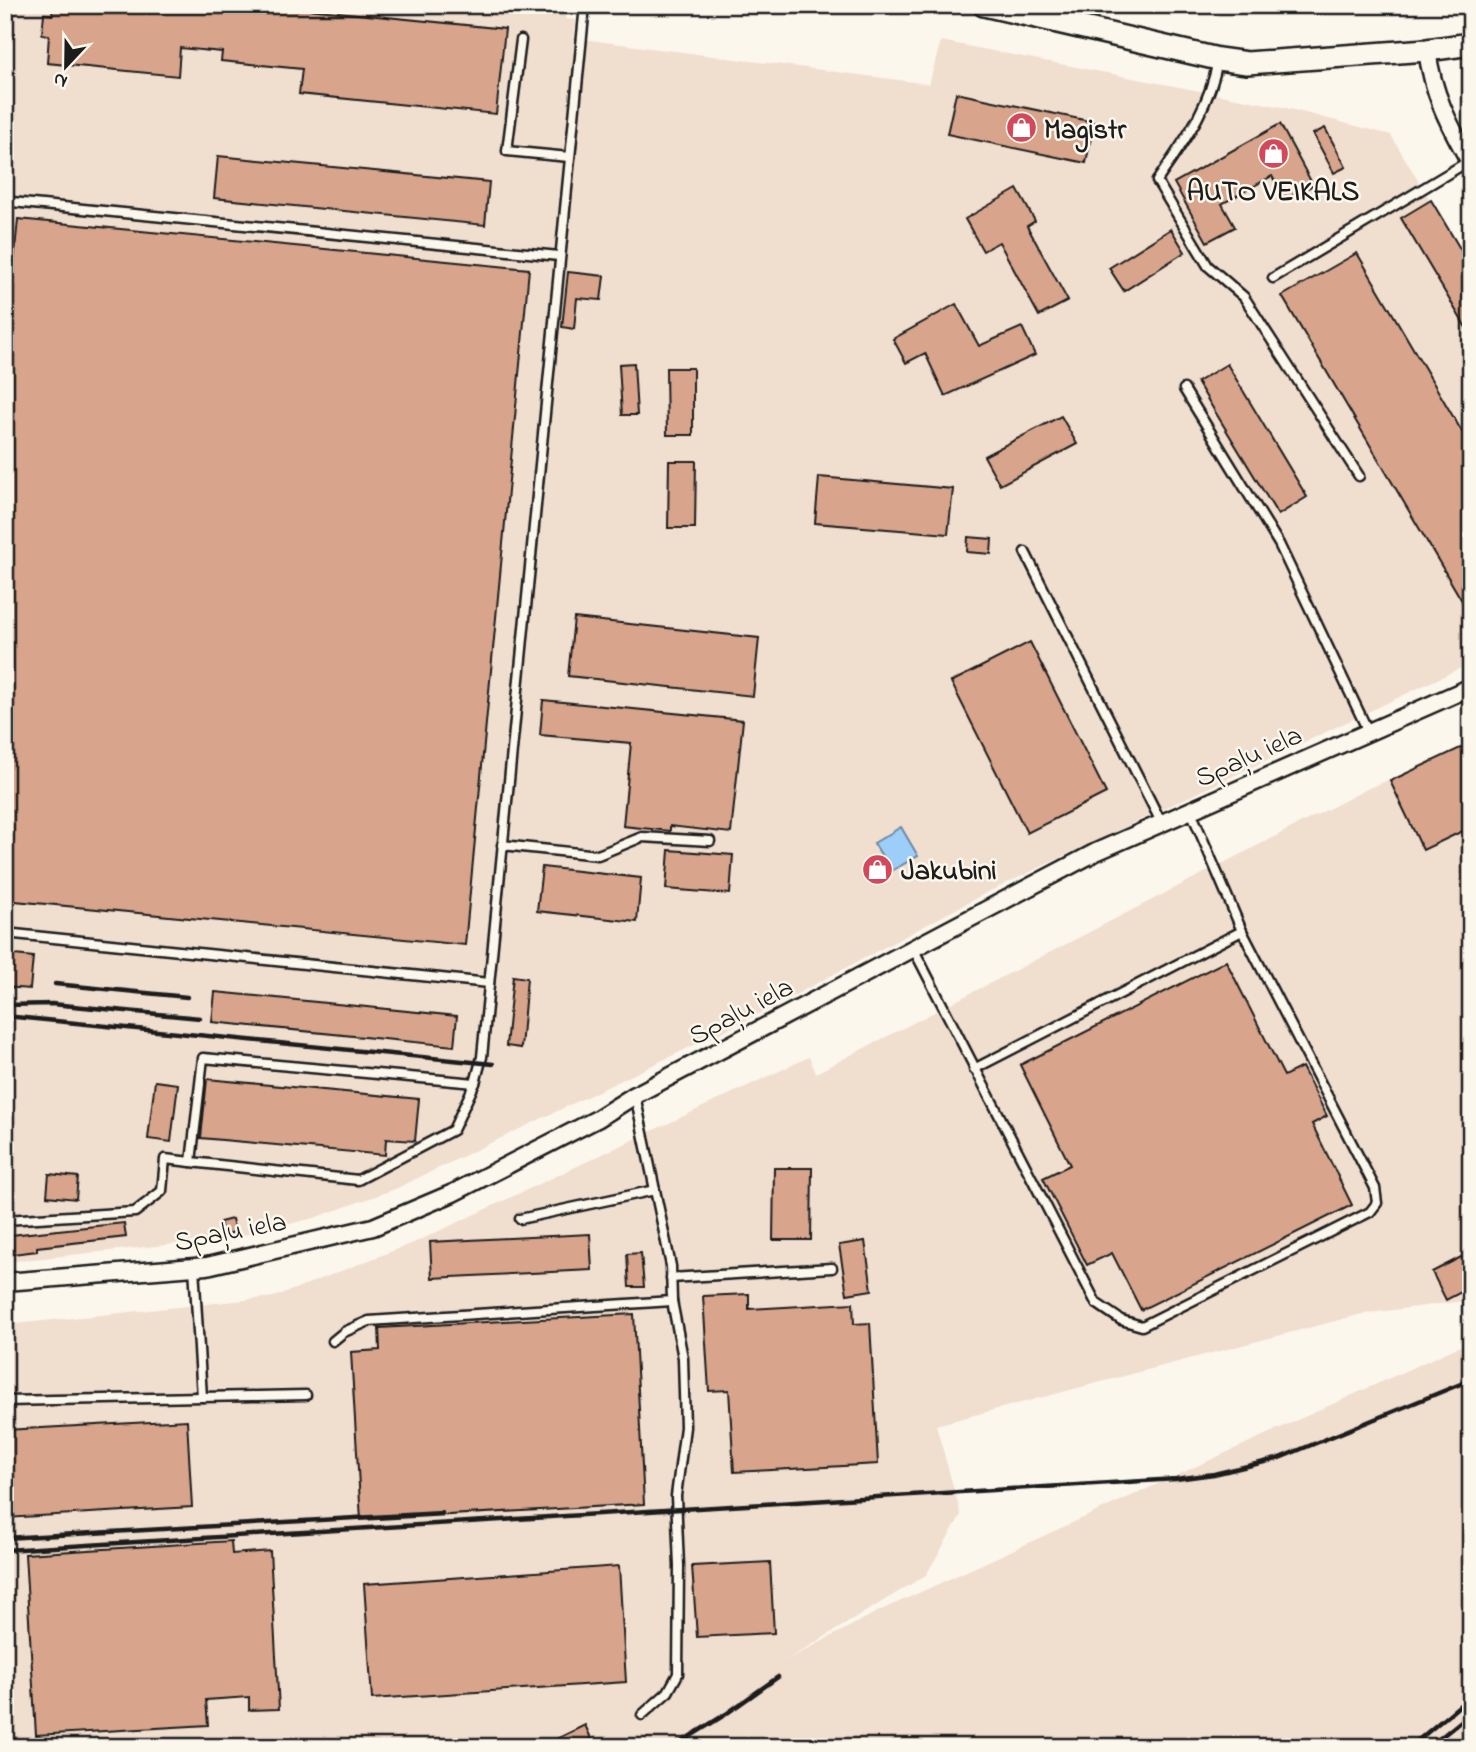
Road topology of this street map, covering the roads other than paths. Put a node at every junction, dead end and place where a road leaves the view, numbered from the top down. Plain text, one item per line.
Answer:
1 (485, 5) edge
2 (522, 5) edge
3 (585, 5) edge
4 (984, 5) edge
5 (504, 6) edge
6 (521, 40) dead end
7 (1471, 44) edge
8 (1427, 50) junction
9 (1218, 59) junction
10 (569, 157) junction
11 (1470, 163) edge
12 (5, 204) edge
13 (559, 256) junction
14 (1273, 278) dead end
15 (1184, 389) dead end
16 (1359, 476) dead end
17 (1025, 552) dead end
18 (1471, 687) edge
19 (1368, 731) junction
20 (1190, 809) junction
21 (1161, 822) junction
22 (710, 841) dead end
23 (502, 845) junction
24 (1242, 931) junction
25 (5, 933) edge
26 (913, 948) junction
27 (489, 983) junction
28 (974, 1069) junction
29 (475, 1083) junction
30 (635, 1095) junction
31 (191, 1162) junction
32 (655, 1190) junction
33 (520, 1219) dead end
34 (5, 1220) edge
35 (194, 1267) junction
36 (832, 1268) dead end
37 (671, 1279) junction
38 (5, 1282) edge
39 (672, 1301) junction
40 (333, 1341) dead end
41 (306, 1395) dead end
42 (202, 1397) junction
43 (5, 1401) edge
44 (642, 1716) dead end

1 - 5 lane
2 - 5 lane
3 - 10 lane
4 - 9 street
6 - 10 lane
7 - 8 street
8 - 9 street
8 - 11 street
9 - 16 lane
10 - 13 lane
11 - 14 lane
12 - 13 lane
13 - 23 lane
15 - 19 lane
17 - 21 lane
18 - 19 street, Spaļu iela
19 - 20 street, Spaļu iela
20 - 21 street, Spaļu iela
20 - 24 lane
21 - 26 street, Spaļu iela
22 - 23 lane
23 - 27 lane
24 - 28 lane
24 - 28 lane
25 - 27 lane
26 - 28 lane
26 - 30 street, Spaļu iela
27 - 29 lane
29 - 31 lane
29 - 31 lane
30 - 32 lane
30 - 35 street, Spaļu iela
31 - 34 lane
32 - 33 lane
32 - 37 lane
35 - 38 street, Spaļu iela
35 - 42 lane
36 - 37 lane
37 - 39 lane
39 - 40 lane
39 - 44 lane
41 - 42 lane
42 - 43 lane

